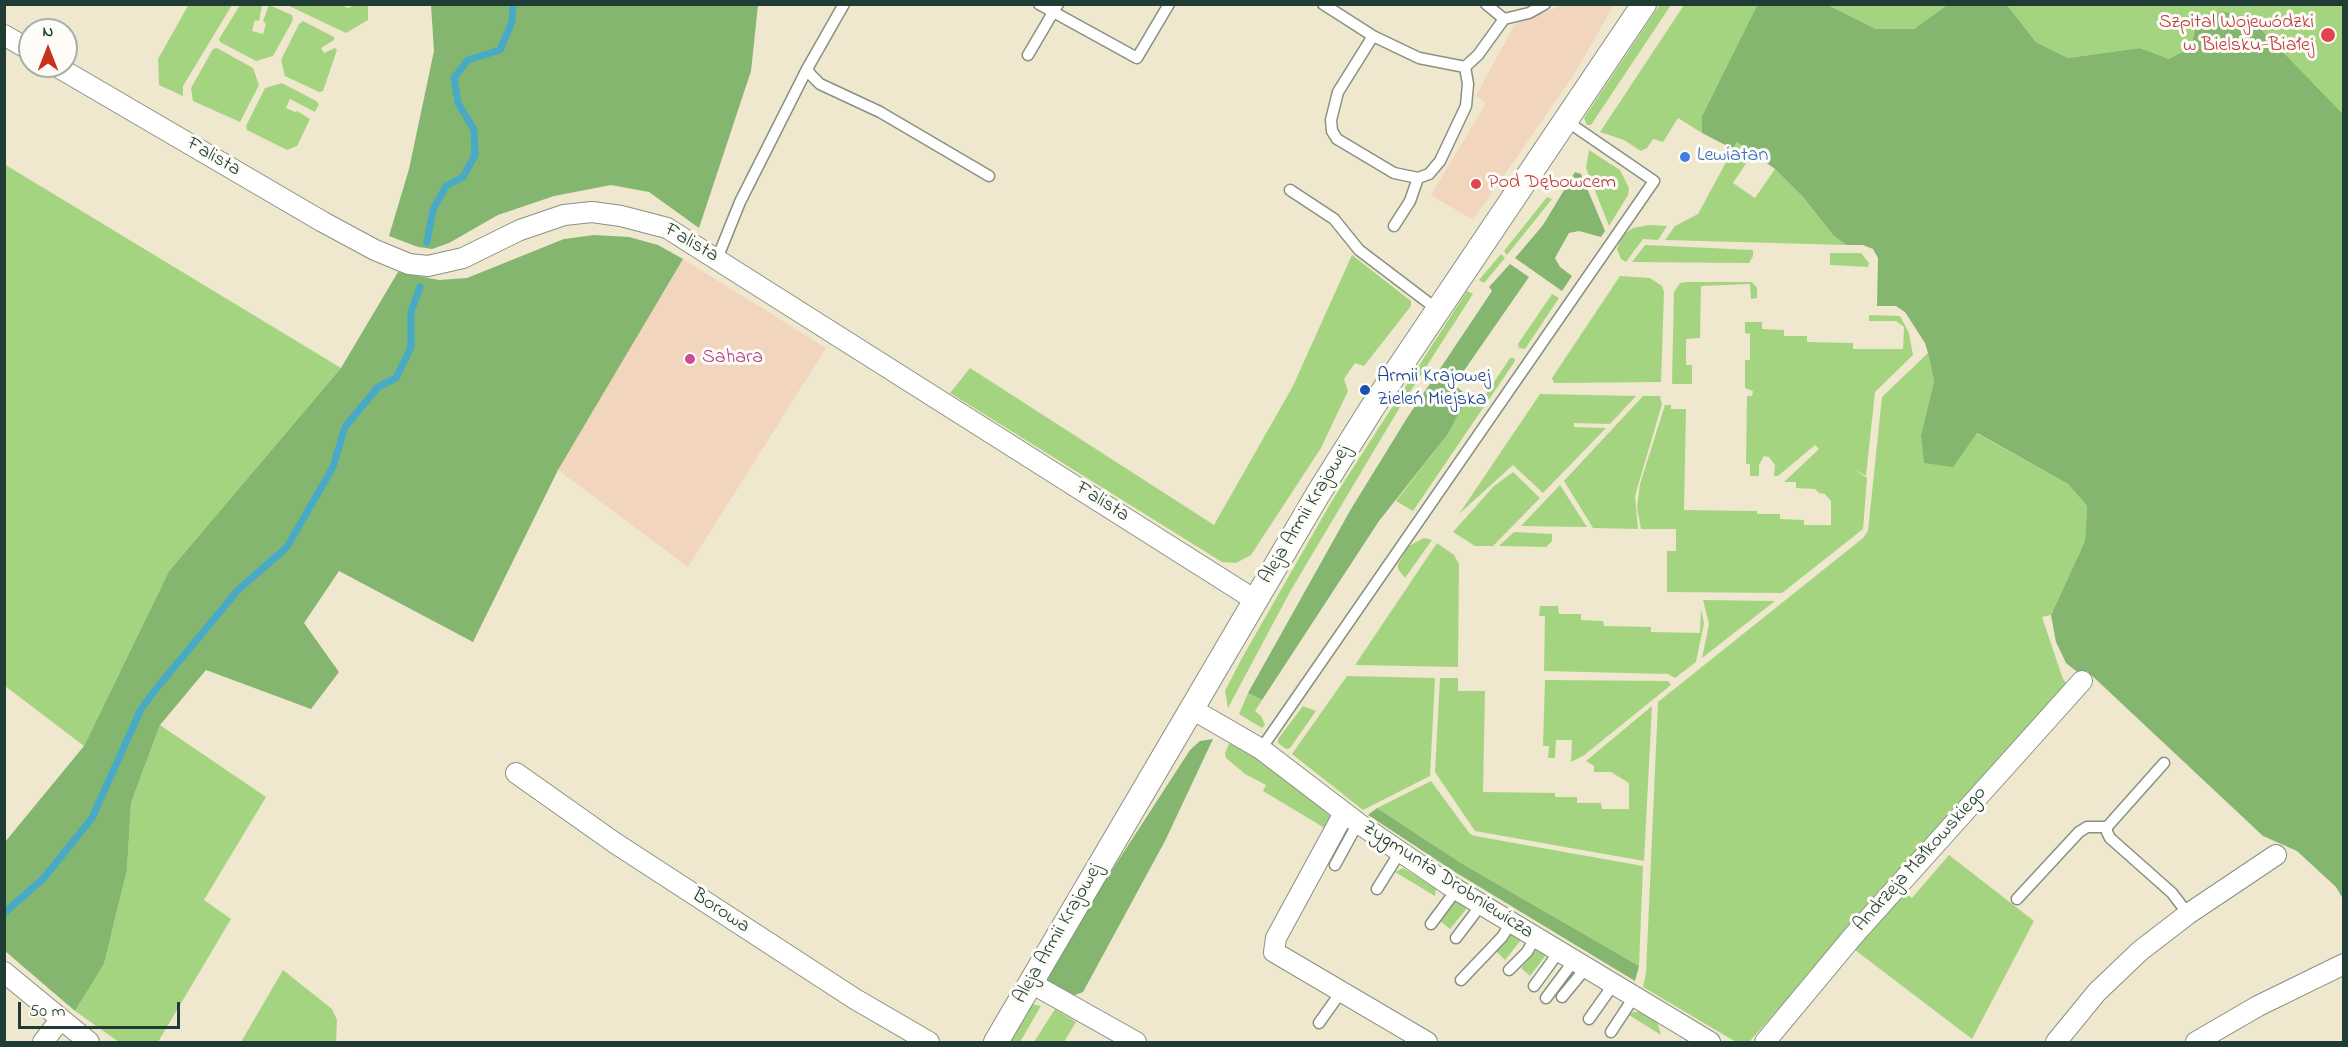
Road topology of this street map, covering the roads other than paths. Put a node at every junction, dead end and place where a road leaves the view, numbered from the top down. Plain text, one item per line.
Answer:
1 (844, 4) edge
2 (1039, 4) edge
3 (1169, 4) edge
4 (1323, 4) edge
5 (1486, 4) edge
6 (1545, 4) edge
7 (1644, 4) edge
8 (1055, 9) edge
9 (1504, 19) junction
10 (4, 35) edge
11 (1373, 36) junction
12 (18, 43) edge
13 (1028, 55) dead end
14 (1465, 68) junction
15 (807, 69) junction
16 (77, 78) edge
17 (1565, 120) junction
18 (989, 176) dead end
19 (1418, 178) junction
20 (1290, 190) dead end
21 (1394, 226) dead end
22 (717, 259) junction
23 (1438, 310) junction
24 (1255, 600) junction
25 (2082, 681) dead end
26 (1192, 709) junction
27 (1261, 749) junction
28 (2164, 763) dead end
29 (516, 773) dead end
30 (1351, 818) junction
31 (2107, 827) junction
32 (1400, 852) junction
33 (2276, 855) dead end
34 (1335, 865) dead end
35 (1377, 889) dead end
36 (1457, 890) junction
37 (2017, 899) dead end
38 (1481, 904) junction
39 (2188, 914) junction
40 (1511, 923) junction
41 (1431, 924) dead end
42 (1456, 938) dead end
43 (1535, 938) junction
44 (1572, 961) junction
45 (2343, 964) edge
46 (1509, 970) dead end
47 (4, 972) edge
48 (1461, 980) dead end
49 (1030, 983) junction
50 (1613, 985) junction
51 (1534, 986) dead end
52 (1341, 992) junction
53 (1563, 997) dead end
54 (1634, 997) junction
55 (1546, 998) dead end
56 (1589, 1019) dead end
57 (60, 1020) junction
58 (1319, 1023) dead end
59 (1611, 1032) dead end
60 (1685, 1036) edge
61 (1416, 1040) edge
62 (43, 1042) edge
63 (89, 1042) edge
64 (929, 1042) edge
65 (996, 1042) edge
66 (1136, 1042) edge
67 (1710, 1042) edge
68 (1765, 1042) edge
69 (2056, 1042) edge
70 (2196, 1042) edge

1 - 15 lane
2 - 8 lane
3 - 8 lane
4 - 11 lane
5 - 9 lane
6 - 9 lane
7 - 17 street, Aleja Armii Krajowej
8 - 13 lane
9 - 14 lane
10 - 12 street
11 - 14 lane
11 - 19 lane
14 - 19 lane
15 - 18 lane
15 - 22 lane
16 - 22 street, Falista
17 - 23 street, Aleja Armii Krajowej
17 - 27 lane
19 - 21 lane
20 - 23 lane
22 - 24 street, Falista
23 - 24 street, Aleja Armii Krajowej
24 - 26 street, Aleja Armii Krajowej
25 - 68 street, Andrzeja Małkowskiego
26 - 27 street, Zygmunta Drobniewicza
26 - 49 street, Aleja Armii Krajowej
27 - 30 street, Zygmunta Drobniewicza
28 - 31 lane
29 - 64 street, Borowa
30 - 32 street, Zygmunta Drobniewicza
30 - 34 lane
30 - 52 street
31 - 37 lane
31 - 39 lane
32 - 35 lane
32 - 36 street, Zygmunta Drobniewicza
33 - 39 street
36 - 38 street, Zygmunta Drobniewicza
36 - 41 lane
38 - 40 street, Zygmunta Drobniewicza
38 - 42 lane
39 - 69 street
40 - 43 street, Zygmunta Drobniewicza
40 - 48 lane
43 - 44 street, Zygmunta Drobniewicza
43 - 46 lane
44 - 50 street, Zygmunta Drobniewicza
44 - 51 lane
44 - 53 lane
44 - 55 lane
45 - 70 street
47 - 57 street
49 - 65 street, Aleja Armii Krajowej
49 - 66 street
50 - 54 street, Zygmunta Drobniewicza
50 - 56 lane
52 - 58 lane
52 - 61 street
54 - 59 lane
54 - 60 street, Zygmunta Drobniewicza
57 - 62 street
57 - 63 street
60 - 67 street, Zygmunta Drobniewicza

